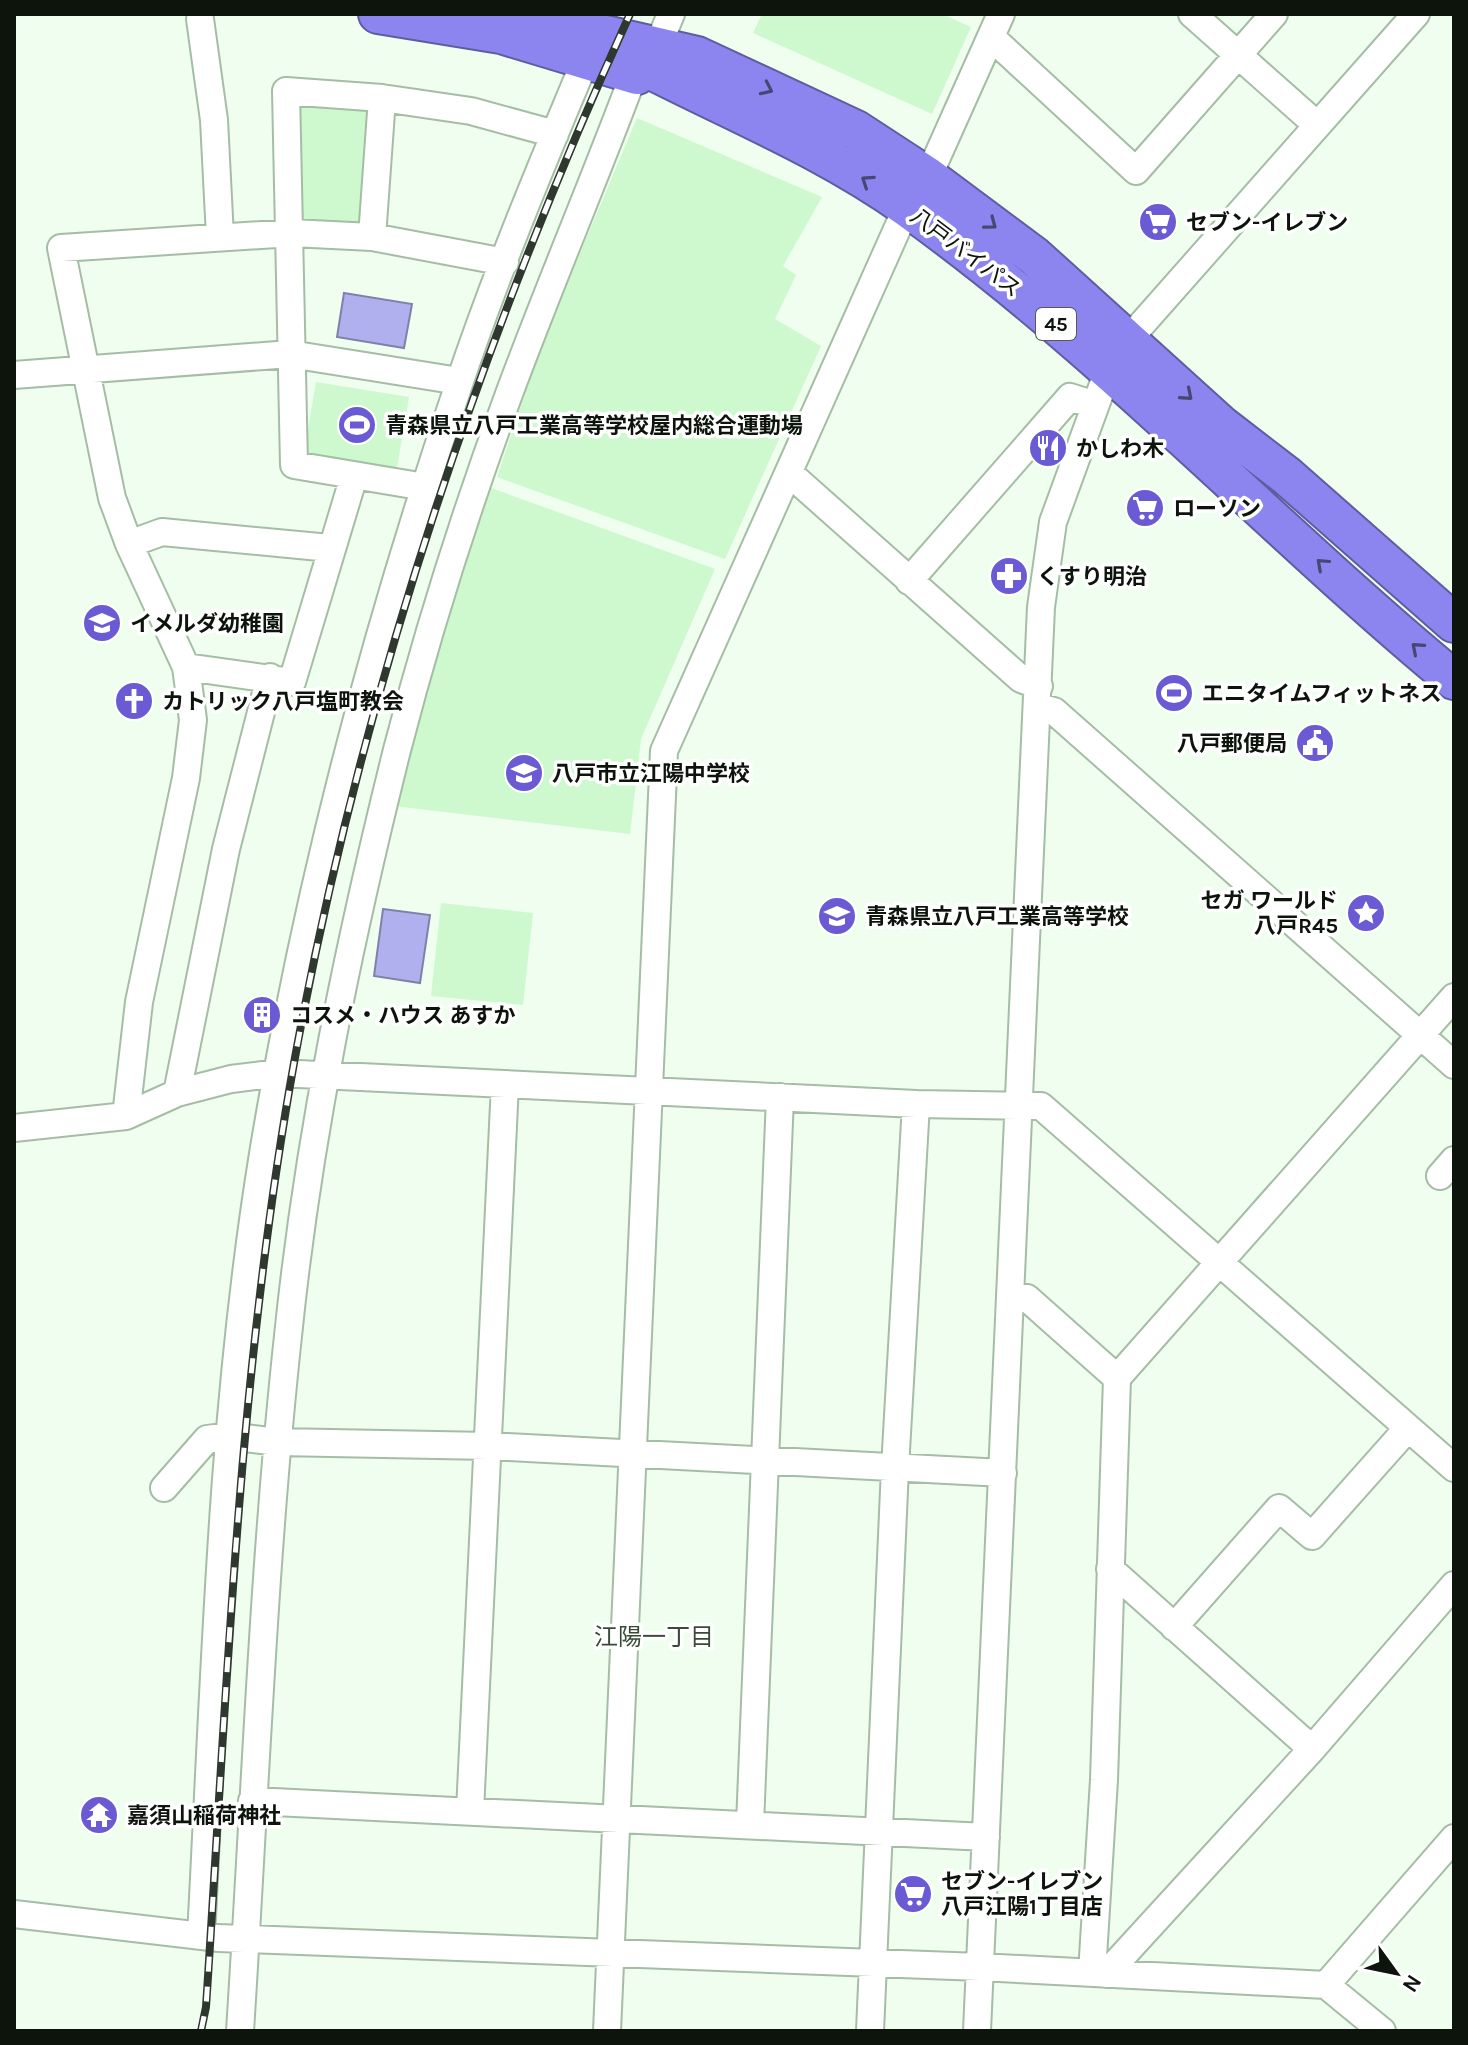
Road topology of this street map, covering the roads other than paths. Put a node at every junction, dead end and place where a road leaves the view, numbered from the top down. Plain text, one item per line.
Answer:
1 (378, 14) edge
2 (514, 14) edge
3 (1192, 14) edge
4 (1274, 14) edge
5 (1416, 14) edge
6 (200, 19) dead end
7 (996, 25) edge
8 (666, 26) edge
9 (583, 33) edge
10 (1237, 56) junction
11 (634, 74) junction
12 (693, 74) junction
13 (382, 98) junction
14 (1317, 125) junction
15 (555, 134) junction
16 (918, 192) junction
17 (292, 233) junction
18 (220, 237) junction
19 (372, 237) junction
20 (505, 262) junction
21 (290, 354) junction
22 (83, 370) junction
23 (1110, 372) junction
24 (14, 375) edge
25 (459, 381) junction
26 (1222, 426) junction
27 (789, 473) junction
28 (354, 476) junction
29 (425, 487) junction
30 (129, 544) junction
31 (330, 548) junction
32 (909, 581) junction
33 (1454, 623) edge
34 (1454, 645) edge
35 (186, 667) junction
36 (270, 677) junction
37 (1454, 680) edge
38 (1038, 696) junction
39 (1454, 997) edge
40 (1420, 1035) junction
41 (1454, 1065) edge
42 (278, 1073) junction
43 (327, 1076) junction
44 (505, 1084) junction
45 (650, 1092) junction
46 (177, 1093) junction
47 (780, 1097) junction
48 (916, 1104) junction
49 (1021, 1106) junction
50 (126, 1116) junction
51 (14, 1128) edge
52 (1219, 1262) junction
53 (1011, 1296) junction
54 (1117, 1378) junction
55 (1408, 1428) junction
56 (229, 1436) junction
57 (278, 1442) junction
58 (489, 1446) junction
59 (633, 1456) junction
60 (1450, 1458) edge
61 (766, 1462) junction
62 (895, 1468) junction
63 (1003, 1473) junction
64 (164, 1488) dead end
65 (1110, 1569) junction
66 (1454, 1585) edge
67 (1174, 1627) junction
68 (1312, 1749) junction
69 (252, 1801) junction
70 (470, 1811) junction
71 (617, 1818) junction
72 (750, 1824) junction
73 (880, 1831) junction
74 (986, 1837) junction
75 (1454, 1838) edge
76 (14, 1914) edge
77 (201, 1936) junction
78 (247, 1938) junction
79 (610, 1953) junction
80 (873, 1963) junction
81 (980, 1967) junction
82 (1099, 1973) junction
83 (1326, 1985) junction
84 (240, 2031) edge
85 (607, 2031) edge
86 (870, 2031) edge
87 (977, 2031) edge
88 (1382, 2031) edge

1 - 9 highway
2 - 9 highway, 八戸バイパス / 45
3 - 10 street
4 - 10 street
5 - 14 street
6 - 18 street
7 - 10 street
7 - 16 street
8 - 9 highway
8 - 12 highway
9 - 11 highway
9 - 12 highway, 八戸バイパス / 45
9 - 15 street
10 - 14 street
11 - 12 highway
11 - 43 street
12 - 16 highway, 八戸バイパス / 45
13 - 15 street
13 - 17 street
13 - 19 street
14 - 23 street
15 - 20 street
16 - 23 highway, 八戸バイパス / 45
16 - 27 street
17 - 18 street
17 - 19 street
17 - 21 street
18 - 22 street
19 - 20 street
20 - 25 street
21 - 22 street
21 - 25 street
21 - 28 street
22 - 24 street
22 - 30 street
23 -> 26 highway, 八戸バイパス / 45
23 - 32 street
37 -> 23 highway, 八戸バイパス / 45
23 - 38 street
25 - 29 street
26 - 33 highway, 八戸バイパス / 45
26 - 34 highway, 45
27 - 32 street
27 - 45 street
28 - 29 street
28 - 31 street
29 - 42 street
30 - 31 street
30 - 35 street
31 - 36 street
32 - 38 street
35 - 36 street
35 - 50 street
36 - 46 street
38 - 40 street
38 - 49 street
39 - 40 street
40 - 41 street
40 - 52 street
42 - 43 street
42 - 46 street
42 - 56 street
43 - 44 street
43 - 57 street
44 - 45 street
44 - 58 street
45 - 47 street
45 - 59 street
46 - 50 street
47 - 48 street
47 - 61 street
48 - 49 street
48 - 62 street
49 - 52 street
49 - 53 street
50 - 51 street
52 - 54 street
52 - 55 street
53 - 54 street
53 - 63 street
54 - 65 street
55 - 60 street
55 - 67 street
56 - 57 street
56 - 64 street
56 - 77 street
57 - 58 street
57 - 69 street
58 - 59 street
58 - 70 street
59 - 61 street
59 - 71 street
61 - 62 street
61 - 72 street
62 - 63 street
62 - 73 street
63 - 74 street
65 - 67 street
65 - 82 street
66 - 68 street
67 - 68 street
68 - 82 street
69 - 70 street
69 - 78 street
70 - 71 street
71 - 72 street
71 - 79 street
72 - 73 street
73 - 74 street
73 - 80 street
74 - 81 street
75 - 83 street
76 - 77 street
77 - 78 street
78 - 79 street
78 - 84 street
79 - 80 street
79 - 85 street
80 - 81 street
80 - 86 street
81 - 82 street
81 - 87 street
82 - 83 street
83 - 88 street

